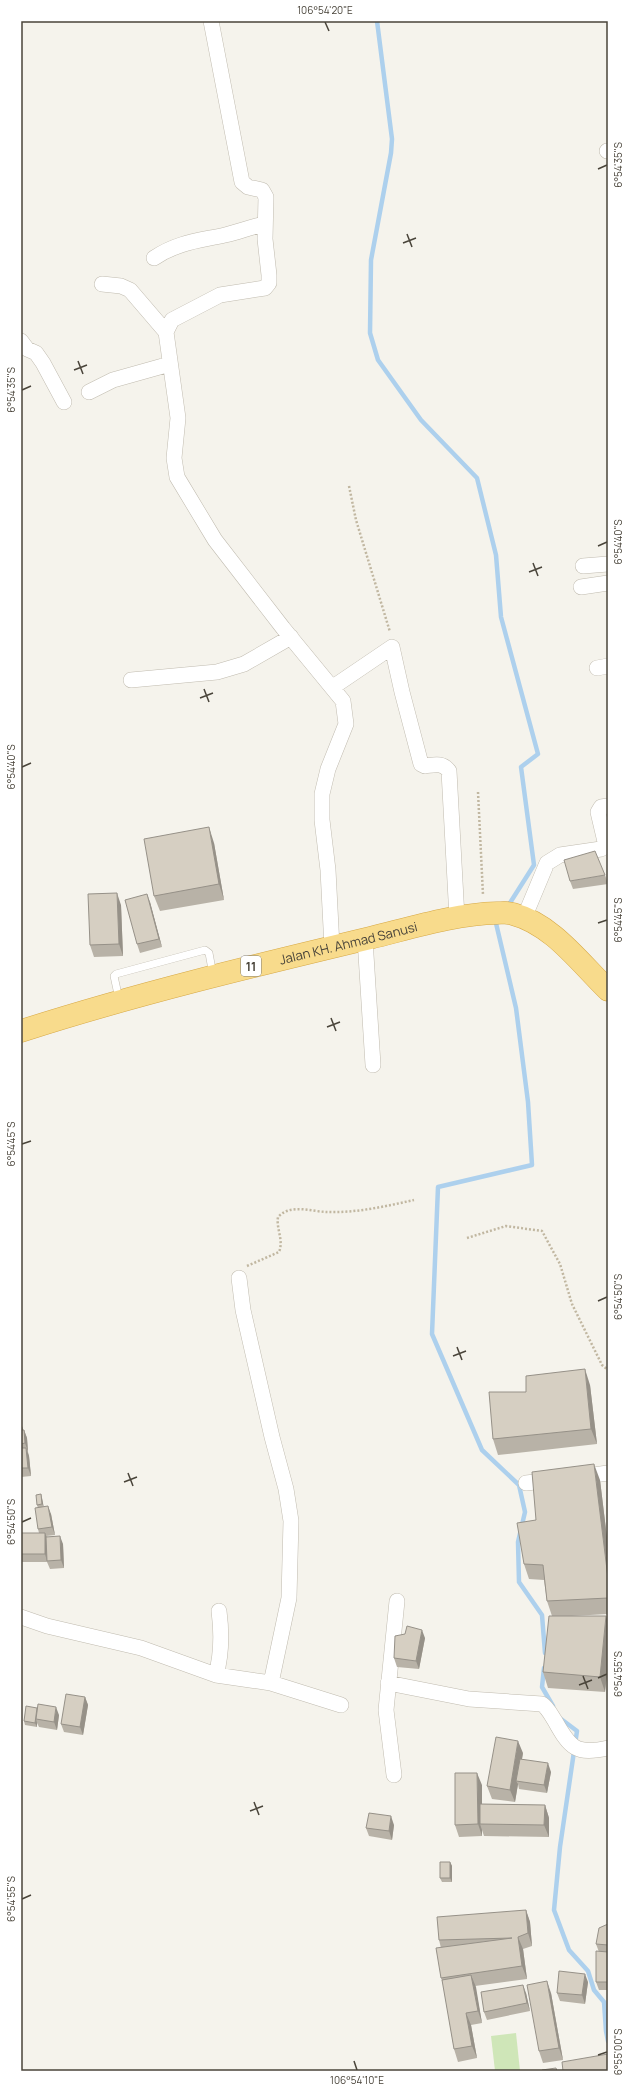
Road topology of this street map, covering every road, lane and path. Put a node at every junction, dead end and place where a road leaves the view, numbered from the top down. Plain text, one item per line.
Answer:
1 (211, 21) edge
2 (264, 224) junction
3 (154, 258) dead end
4 (102, 284) dead end
5 (166, 332) junction
6 (23, 347) edge
7 (170, 364) junction
8 (89, 392) dead end
9 (64, 402) dead end
10 (349, 486) dead end
11 (608, 564) edge
12 (583, 566) dead end
13 (608, 583) edge
14 (581, 587) dead end
15 (291, 637) junction
16 (392, 647) junction
17 (131, 680) dead end
18 (333, 687) junction
19 (478, 792) dead end
20 (608, 806) edge
21 (484, 914) junction
22 (518, 916) junction
23 (457, 918) junction
24 (365, 939) junction
25 (332, 947) junction
26 (608, 990) edge
27 (21, 1031) edge
28 (373, 1065) dead end
29 (414, 1200) dead end
30 (467, 1238) dead end
31 (239, 1278) joint
32 (608, 1370) edge
33 (608, 1473) edge
34 (526, 1483) dead end
35 (397, 1601) dead end
36 (219, 1611) dead end
37 (21, 1617) edge
38 (216, 1675) junction
39 (271, 1683) junction
40 (388, 1683) junction
41 (340, 1705) dead end
42 (608, 1748) edge
43 (394, 1774) dead end

1 - 2 street
2 - 3 street
2 - 5 street
4 - 5 street
5 - 7 street
6 - 9 street
7 - 8 street
7 - 15 street
10 - 16 path
11 - 12 street
13 - 14 street
15 - 17 street
15 - 18 street
16 - 18 street
16 - 23 street
18 - 25 street
19 - 21 path
20 - 22 street
21 - 22 highway, Jalan KH. Ahmad Sanusi / 11
21 - 23 highway, Jalan KH. Ahmad Sanusi / 11
22 - 26 highway, Jalan KH. Ahmad Sanusi / 11
23 - 24 highway, Jalan KH. Ahmad Sanusi / 11
24 - 25 highway, Jalan KH. Ahmad Sanusi / 11
24 - 28 street
25 - 27 highway, Jalan KH. Ahmad Sanusi / 11
29 - 31 path
30 - 32 path
31 - 39 street
33 - 34 street
35 - 40 street
36 - 38 street
37 - 38 street
38 - 39 street
39 - 41 street
40 - 42 street
40 - 43 street

